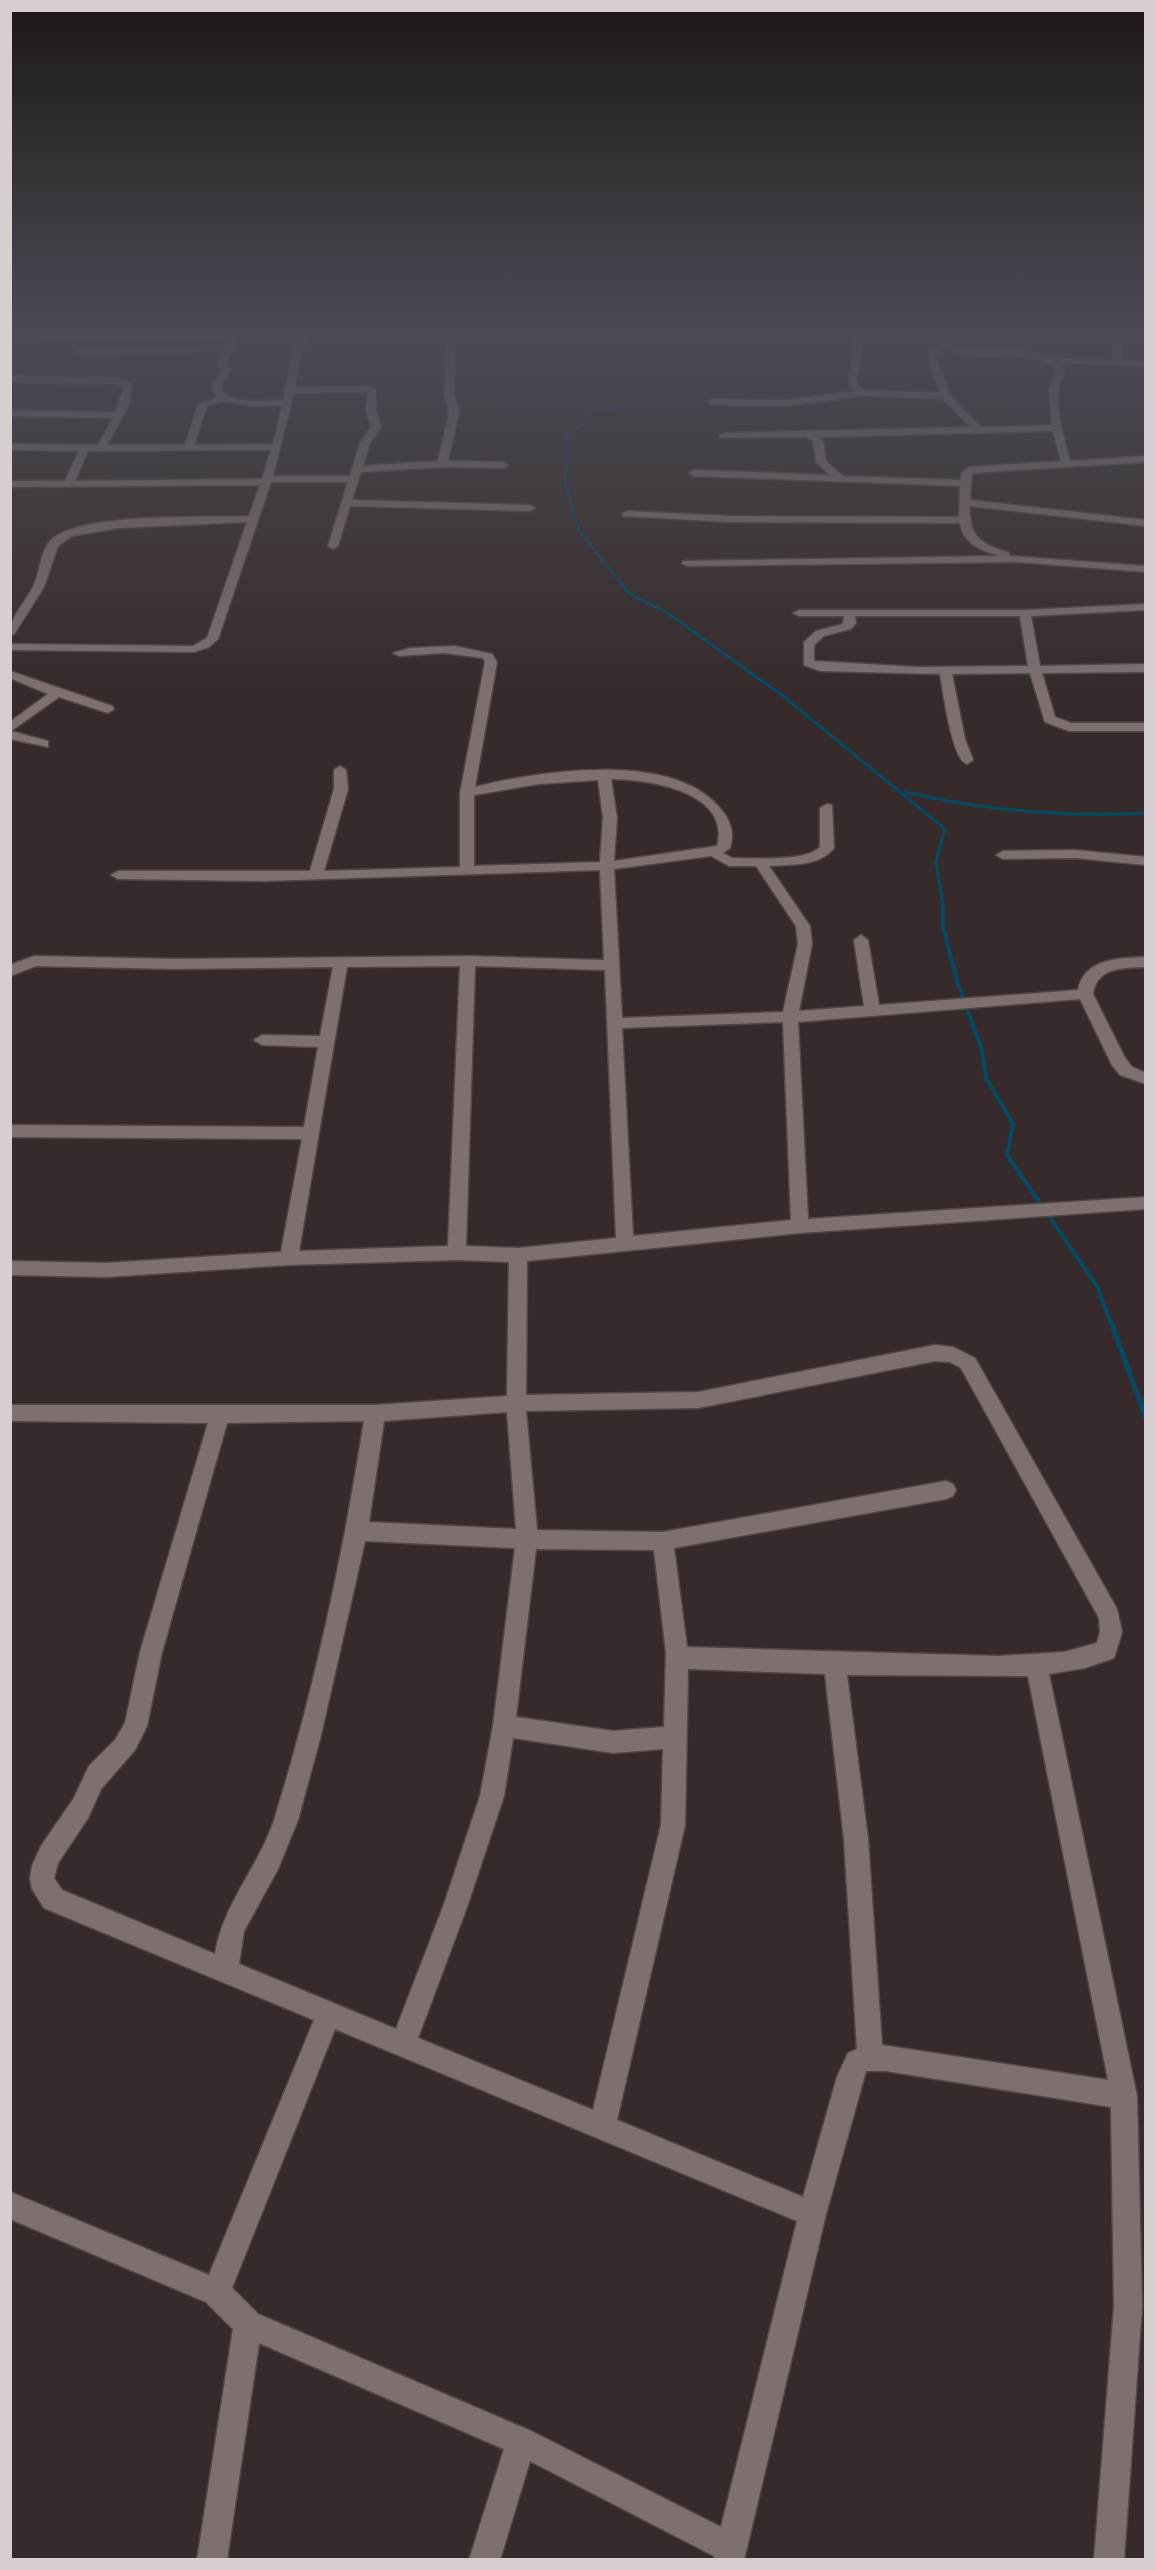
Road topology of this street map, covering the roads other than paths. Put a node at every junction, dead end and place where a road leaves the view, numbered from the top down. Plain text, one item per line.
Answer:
1 (82, 454) edge
2 (274, 454) edge
3 (362, 454) edge
4 (444, 454) edge
5 (820, 454) edge
6 (1064, 454) edge
7 (1146, 459) edge
8 (1066, 463) junction
9 (443, 464) junction
10 (503, 465) dead end
11 (358, 469) junction
12 (694, 473) dead end
13 (841, 478) junction
14 (353, 479) junction
15 (266, 480) junction
16 (69, 483) junction
17 (965, 483) junction
18 (10, 484) edge
19 (965, 502) junction
20 (345, 503) junction
21 (530, 508) dead end
22 (627, 514) dead end
23 (254, 519) junction
24 (965, 520) junction
25 (1146, 523) edge
26 (333, 546) dead end
27 (1017, 559) junction
28 (687, 563) dead end
29 (1146, 568) edge
30 (1146, 607) edge
31 (799, 613) dead end
32 (1025, 613) junction
33 (849, 614) junction
34 (10, 632) edge
35 (10, 647) edge
36 (399, 653) dead end
37 (1146, 668) edge
38 (1035, 669) junction
39 (945, 670) junction
40 (10, 674) edge
41 (57, 693) junction
42 (108, 709) dead end
43 (1146, 727) edge
44 (10, 728) edge
45 (10, 735) edge
46 (44, 744) dead end
47 (967, 760) dead end
48 (340, 770) dead end
49 (604, 777) junction
50 (467, 793) junction
51 (827, 808) dead end
52 (713, 852) junction
53 (1003, 855) dead end
54 (1146, 861) edge
55 (729, 862) junction
56 (760, 862) junction
57 (607, 866) junction
58 (467, 869) junction
59 (118, 875) dead end
60 (316, 876) junction
61 (771, 881) junction
62 (861, 940) dead end
63 (341, 961) junction
64 (468, 962) junction
65 (1146, 962) edge
66 (612, 965) junction
67 (10, 971) edge
68 (1085, 994) junction
69 (872, 1009) junction
70 (790, 1017) junction
71 (615, 1023) junction
72 (262, 1040) dead end
73 (327, 1042) junction
74 (1146, 1079) edge
75 (10, 1131) edge
76 (313, 1133) junction
77 (1146, 1203) edge
78 (800, 1227) junction
79 (625, 1245) junction
80 (457, 1253) junction
81 (518, 1255) junction
82 (289, 1258) junction
83 (10, 1268) edge
84 (516, 1403) junction
85 (10, 1413) edge
86 (375, 1413) junction
87 (220, 1415) junction
88 (946, 1490) dead end
89 (357, 1531) junction
90 (527, 1538) junction
91 (663, 1541) junction
92 (677, 1653) junction
93 (835, 1665) junction
94 (1037, 1667) junction
95 (504, 1726) junction
96 (675, 1737) junction
97 (227, 1973) junction
98 (328, 2016) junction
99 (403, 2045) junction
100 (870, 2057) junction
101 (1124, 2096) junction
102 (603, 2127) junction
103 (10, 2205) edge
104 (812, 2214) junction
105 (216, 2292) junction
106 (1137, 2308) edge
107 (248, 2324) junction
108 (521, 2441) junction
109 (730, 2554) edge
110 (212, 2559) edge
111 (484, 2559) edge
112 (1109, 2559) edge

1 - 16 street
2 - 15 street
3 - 11 street
4 - 9 street
5 - 13 street
6 - 8 street
7 - 8 street
8 - 17 street
9 - 10 street
9 - 11 street
11 - 14 street
12 - 13 street
13 - 17 street
14 - 15 street
14 - 20 street
15 - 16 street
15 - 23 street
16 - 18 street
17 - 19 street
19 - 24 street
19 - 25 street
20 - 21 street
20 - 26 street
22 - 24 street
23 - 34 street
23 - 35 street
24 - 27 street
27 - 28 street
27 - 29 street
30 - 32 street
31 - 33 street
32 - 33 street
32 - 38 street
33 - 39 street
36 - 50 street
37 - 38 street
38 - 39 street
38 - 43 street
39 - 47 street
40 - 41 street
41 - 42 street
41 - 44 street
45 - 46 street
48 - 60 street
49 - 50 street
49 - 52 street
49 - 57 street
50 - 58 street
51 - 56 street
52 - 55 street
52 - 57 street
53 - 54 street
55 - 56 street
55 - 61 street
56 - 61 street
57 - 58 street
57 - 66 street
58 - 60 street
59 - 60 street
61 - 70 street
62 - 69 street
63 - 64 street
63 - 67 street
63 - 73 street
64 - 66 street
64 - 80 street
65 - 68 street
66 - 71 street
68 - 69 street
68 - 74 street
69 - 70 street
70 - 71 street
70 - 78 street
71 - 79 street
72 - 73 street
73 - 76 street
75 - 76 street
76 - 82 street
77 - 78 street
78 - 79 street
79 - 81 street
80 - 81 street
80 - 82 street
81 - 84 street
82 - 83 street
84 - 86 street
84 - 90 street
84 - 94 street
85 - 87 street
86 - 87 street
86 - 89 street
87 - 97 street
88 - 91 street
89 - 90 street
89 - 97 street
90 - 91 street
90 - 95 street
91 - 92 street
92 - 93 street
92 - 96 street
93 - 94 street
93 - 100 street
94 - 101 street
95 - 96 street
95 - 99 street
96 - 102 street
97 - 98 street
98 - 99 street
98 - 105 street
99 - 102 street
100 - 101 street
100 - 104 street
101 - 106 street
102 - 104 street
103 - 105 street
104 - 109 street
105 - 107 street
106 - 112 street
107 - 108 street
107 - 110 street
108 - 109 street
108 - 111 street

